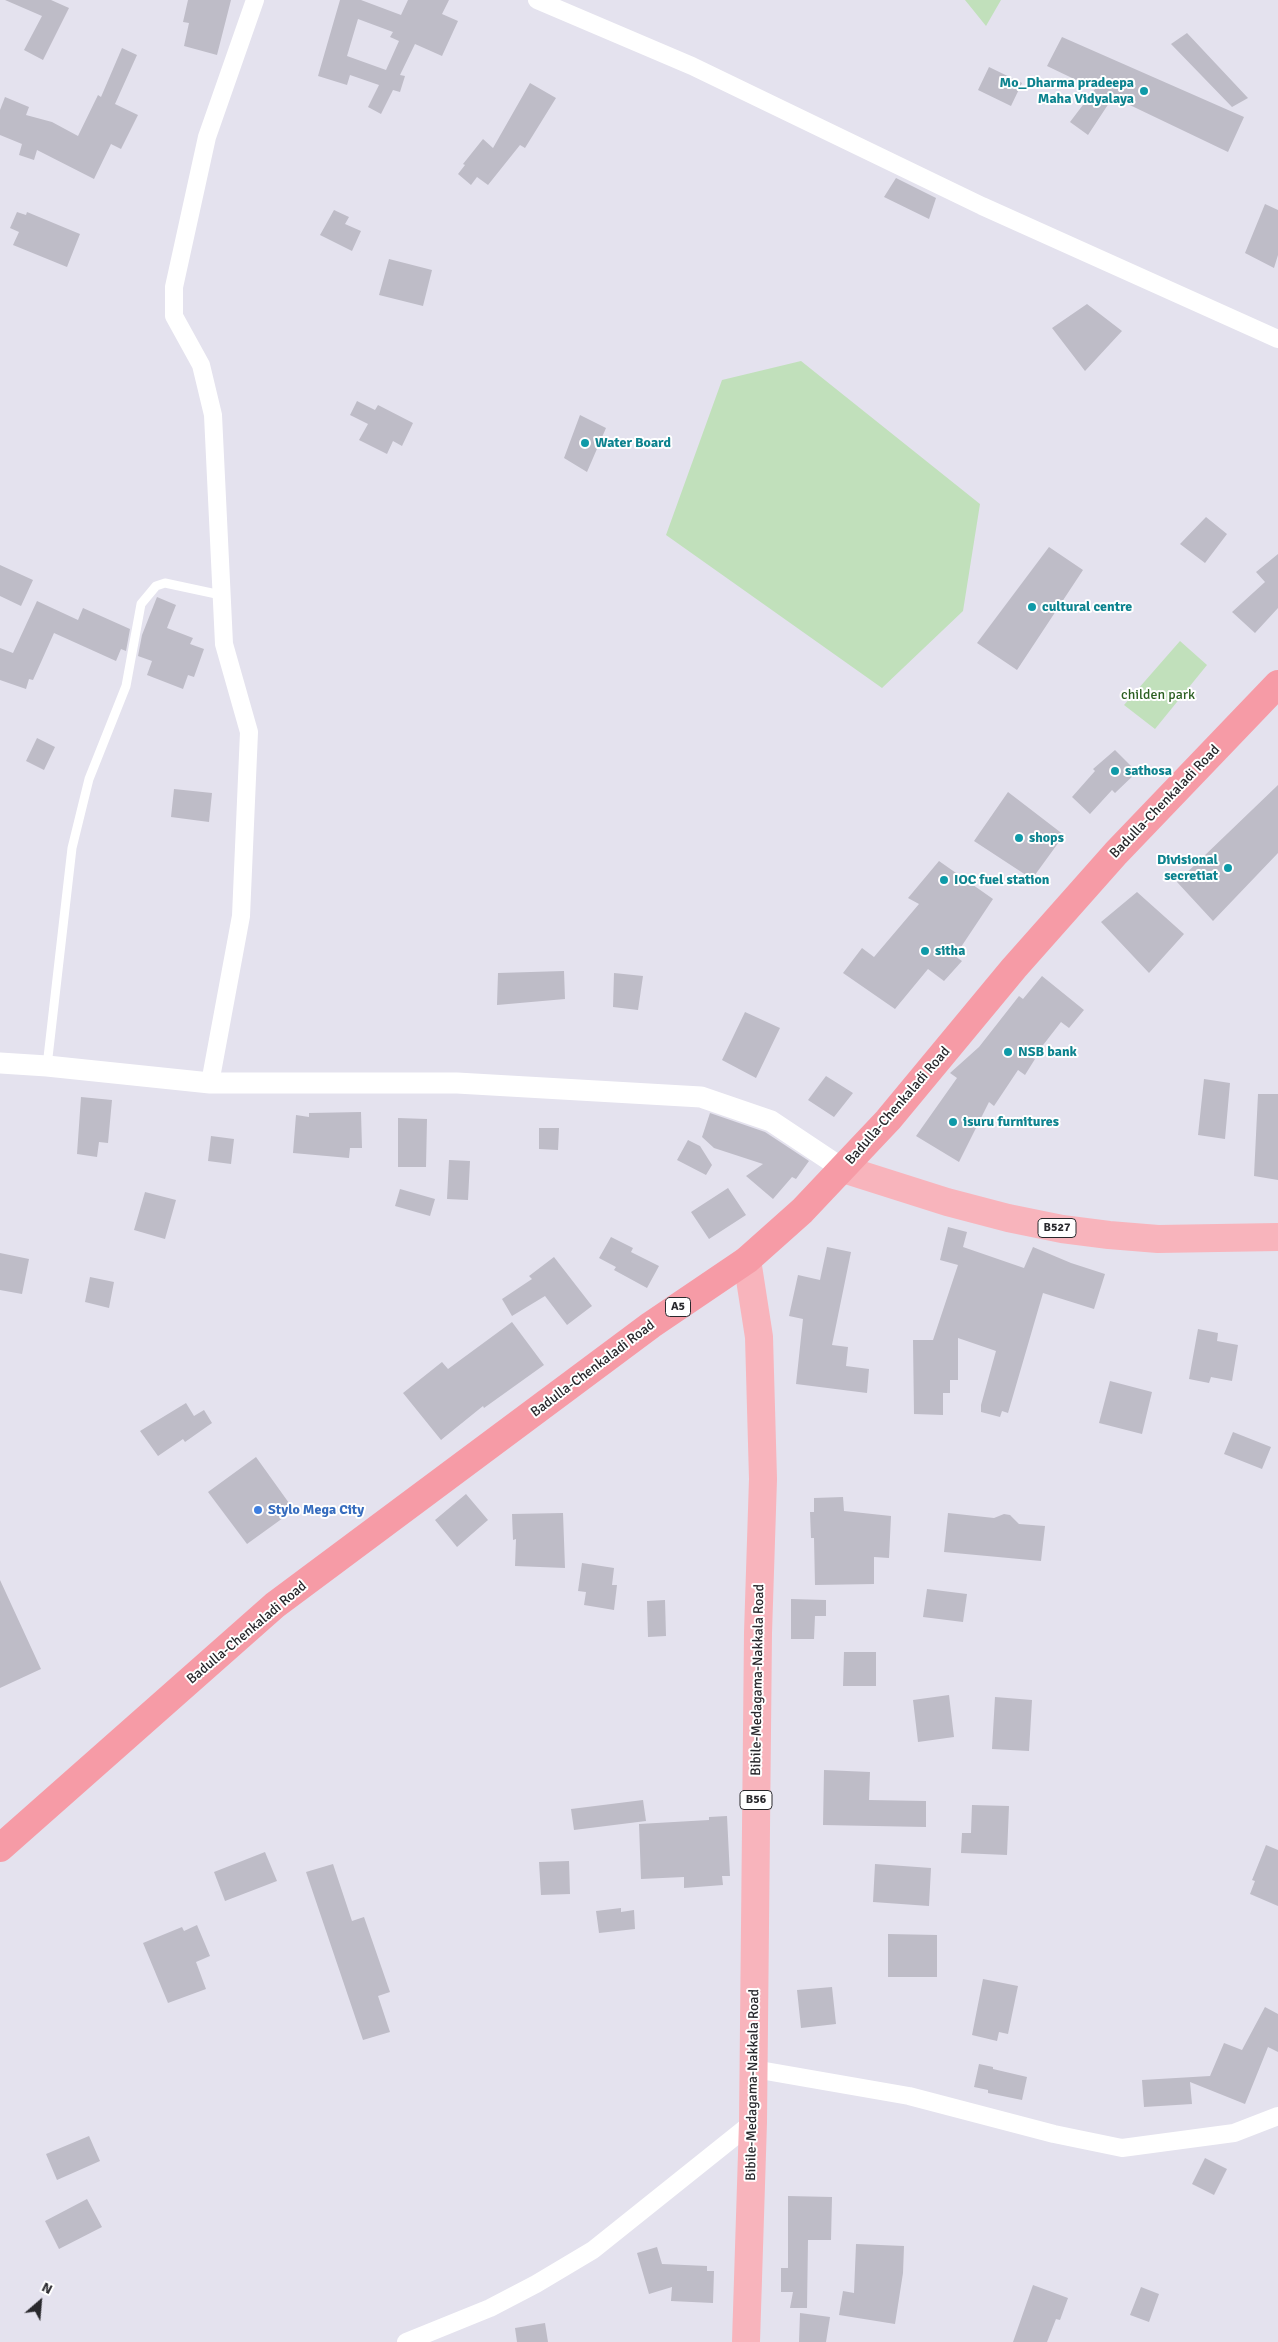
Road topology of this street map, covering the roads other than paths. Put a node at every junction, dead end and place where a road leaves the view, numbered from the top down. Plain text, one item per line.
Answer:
1 (255, 0) edge
2 (537, 0) edge
3 (1278, 339) edge
4 (221, 595) junction
5 (1278, 684) edge
6 (0, 1063) edge
7 (47, 1066) junction
8 (210, 1083) junction
9 (844, 1169) junction
10 (1278, 1237) edge
11 (747, 1260) junction
12 (0, 1848) edge
13 (754, 2069) junction
14 (1278, 2116) edge
15 (753, 2122) junction
16 (406, 2342) edge
17 (746, 2342) edge

1 - 4 street
2 - 3 street
4 - 7 lane
4 - 8 street
5 - 9 highway, Badulla-Chenkaladi Road / A5
6 - 7 street
7 - 8 street
8 - 9 street
9 - 10 main road, B527
9 - 11 highway, Badulla-Chenkaladi Road / A5
11 - 12 highway, Badulla-Chenkaladi Road / A5
11 - 13 main road, Bibile-Medagama-Nakkala Road / B56
13 - 14 street
13 - 15 main road, Bibile-Medagama-Nakkala Road / B56
15 - 16 street
15 - 17 main road, Bibile-Medagama-Nakkala Road / B56

